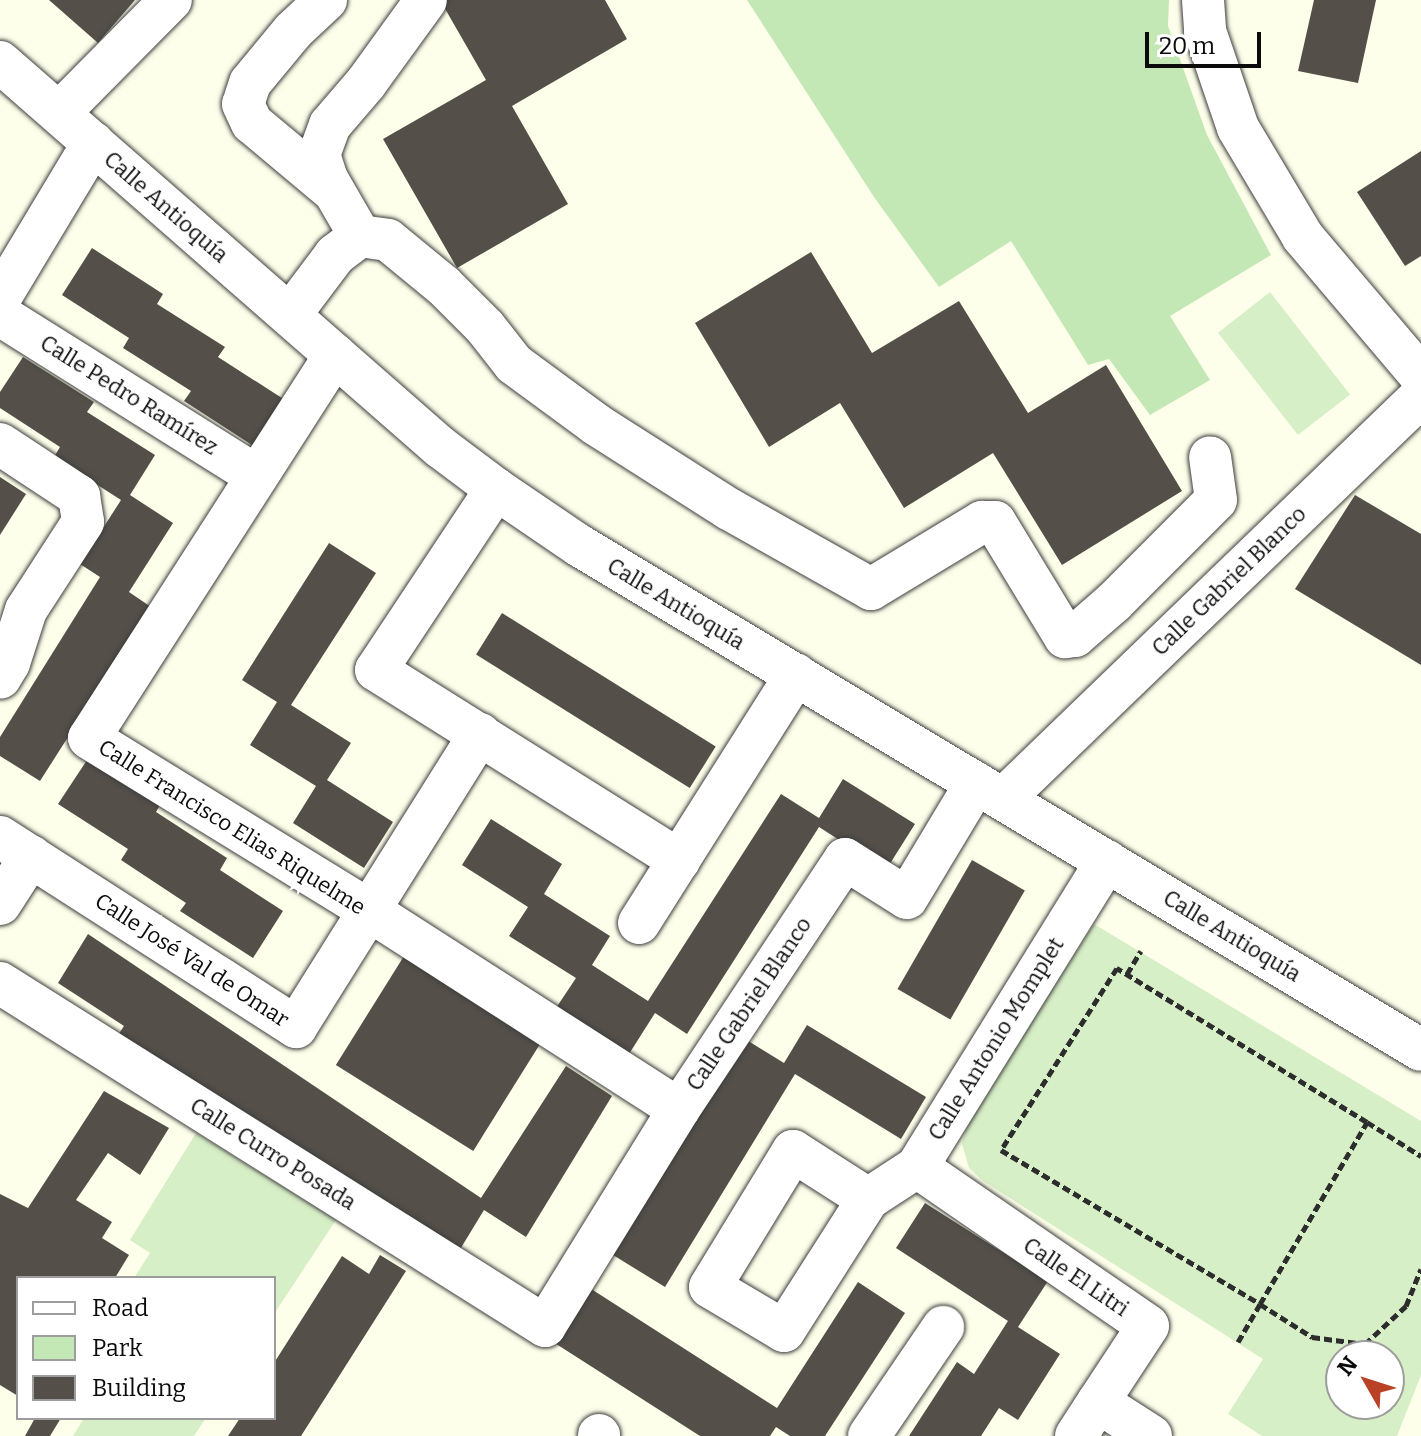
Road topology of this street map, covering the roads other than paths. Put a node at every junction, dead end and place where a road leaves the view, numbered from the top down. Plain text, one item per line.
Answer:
1 (171, 0) edge
2 (326, 0) edge
3 (426, 0) edge
4 (1203, 0) edge
5 (4, 70) edge
6 (59, 113) junction
7 (93, 143) junction
8 (333, 190) junction
9 (360, 236) junction
10 (0, 298) edge
11 (0, 315) edge
12 (290, 315) junction
13 (335, 355) junction
14 (1421, 376) edge
15 (1421, 396) edge
16 (0, 444) edge
17 (1210, 457) dead end
18 (257, 476) junction
19 (496, 489) junction
20 (796, 675) junction
21 (0, 678) edge
22 (480, 734) junction
23 (990, 791) junction
24 (15, 847) edge
25 (679, 860) junction
26 (1107, 861) junction
27 (0, 904) edge
28 (370, 911) junction
29 (639, 923) dead end
30 (0, 983) edge
31 (1421, 1050) edge
32 (679, 1109) junction
33 (917, 1167) junction
34 (868, 1199) dead end
35 (545, 1326) joint
36 (943, 1327) dead end
37 (1087, 1419) edge
38 (869, 1436) edge
39 (1151, 1436) edge

1 - 6 street
2 - 8 street
3 - 8 street
4 - 14 street
5 - 6 street, Calle Antioquía
6 - 7 street, Calle Antioquía
7 - 10 street
7 - 12 street, Calle Antioquía
8 - 9 street
9 - 12 street
9 - 17 street
11 - 18 street, Calle Pedro Ramírez
12 - 13 street, Calle Antioquía
13 - 18 street, Calle Francisco Elias Riquelme
13 - 19 street, Calle Antioquía
15 - 23 street, Calle Gabriel Blanco
16 - 21 street
18 - 28 street, Calle Francisco Elias Riquelme
19 - 20 street, Calle Antioquía
19 - 22 street
20 - 23 street, Calle Antioquía
20 - 25 street
22 - 25 street
22 - 28 street, Calle José Val de Omar
23 - 26 street, Calle Antioquía
23 - 32 street, Calle Gabriel Blanco
24 - 27 street
24 - 28 street, Calle José Val de Omar
25 - 29 street
26 - 31 street, Calle Antioquía
26 - 33 street, Calle Antonio Momplet
28 - 32 street, Calle Francisco Elias Riquelme
30 - 35 street, Calle Curro Posada
32 - 35 street, Calle Gabriel Blanco
33 - 34 street, Calle Antonio Momplet
33 - 37 street, Calle El Litri
36 - 38 street
37 - 39 street, Calle El Litri

